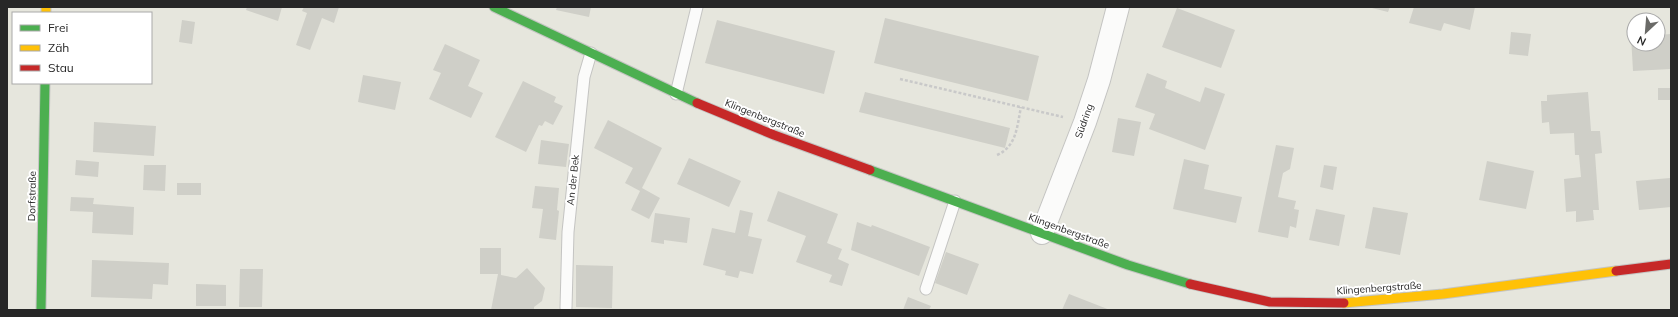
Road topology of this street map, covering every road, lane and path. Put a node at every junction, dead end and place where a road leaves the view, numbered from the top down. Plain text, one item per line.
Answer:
1 (494, 7) edge
2 (697, 7) edge
3 (1118, 7) edge
4 (591, 53) junction
5 (900, 79) dead end
6 (45, 84) edge
7 (676, 94) junction
8 (1021, 107) junction
9 (1085, 122) junction
10 (997, 155) dead end
11 (955, 201) junction
12 (1042, 233) junction
13 (1671, 264) edge
14 (926, 289) dead end
15 (566, 308) dead end
16 (41, 310) edge

1 - 4 street, Klingenbergstraße
2 - 7 lane
3 - 9 street, Südring
4 - 7 street, Klingenbergstraße
4 - 15 lane, An der Bek
5 - 8 path
6 - 16 street, Dorfstraße
7 - 11 street, Klingenbergstraße
8 - 9 path
8 - 10 path
9 - 12 street, Südring
11 - 12 street, Klingenbergstraße
11 - 14 lane
12 - 13 street, Klingenbergstraße

